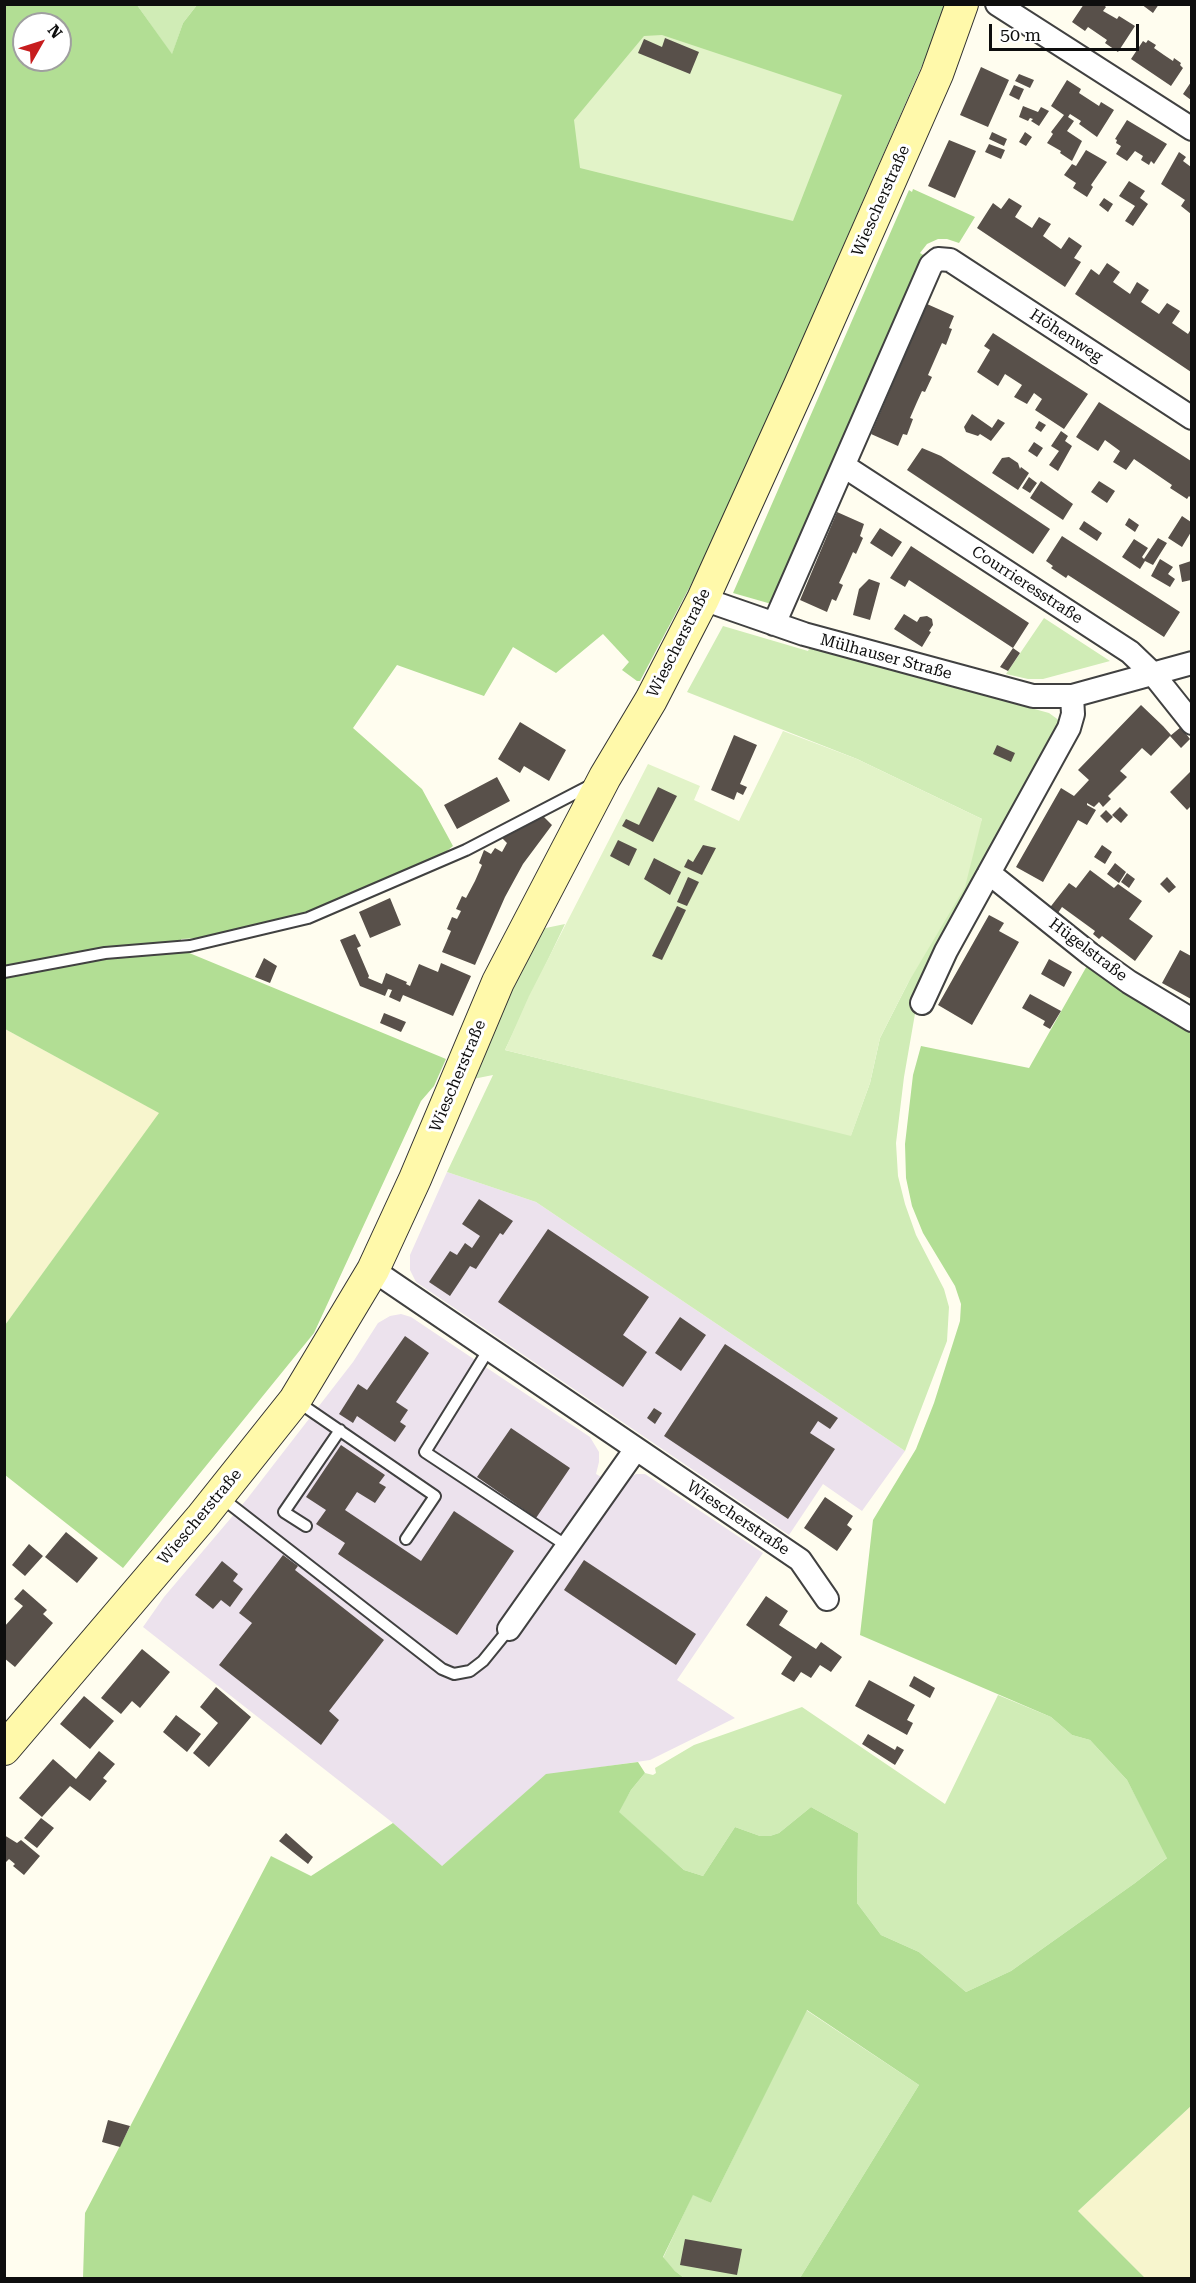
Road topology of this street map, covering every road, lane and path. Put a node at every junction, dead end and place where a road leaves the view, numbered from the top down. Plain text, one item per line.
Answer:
1 (962, 4) edge
2 (997, 4) edge
3 (1191, 129) edge
4 (1191, 418) edge
5 (844, 466) junction
6 (703, 599) junction
7 (774, 624) junction
8 (1191, 663) edge
9 (1153, 674) junction
10 (1072, 696) junction
11 (1191, 723) edge
12 (605, 777) junction
13 (989, 873) junction
14 (4, 972) edge
15 (922, 1003) dead end
16 (1191, 1020) edge
17 (373, 1270) junction
18 (489, 1349) junction
19 (295, 1400) junction
20 (340, 1431) junction
21 (636, 1449) junction
22 (218, 1496) junction
23 (306, 1526) dead end
24 (406, 1539) dead end
25 (567, 1546) junction
26 (827, 1599) dead end
27 (508, 1629) joint
28 (4, 1749) edge

1 - 6 main road, Wiescherstraße
2 - 3 street
4 - 5 street, Höhenweg
5 - 7 street
5 - 9 street, Courrieresstraße
6 - 7 street, Mülhauser Straße
6 - 12 main road, Wiescherstraße
7 - 10 street, Mülhauser Straße
8 - 9 street, Mülhauser Straße
9 - 10 street, Mülhauser Straße
9 - 11 street, Courrieresstraße
10 - 13 street
12 - 14 lane
12 - 17 main road, Wiescherstraße
13 - 15 street
13 - 16 street, Hügelstraße
17 - 18 street, Wiescherstraße
17 - 19 main road, Wiescherstraße
18 - 21 street, Wiescherstraße
18 - 25 lane
19 - 20 lane
19 - 22 main road, Wiescherstraße
20 - 23 lane
20 - 24 lane
21 - 25 street
21 - 26 street, Wiescherstraße
22 - 27 lane
22 - 28 main road, Wiescherstraße
25 - 27 street

